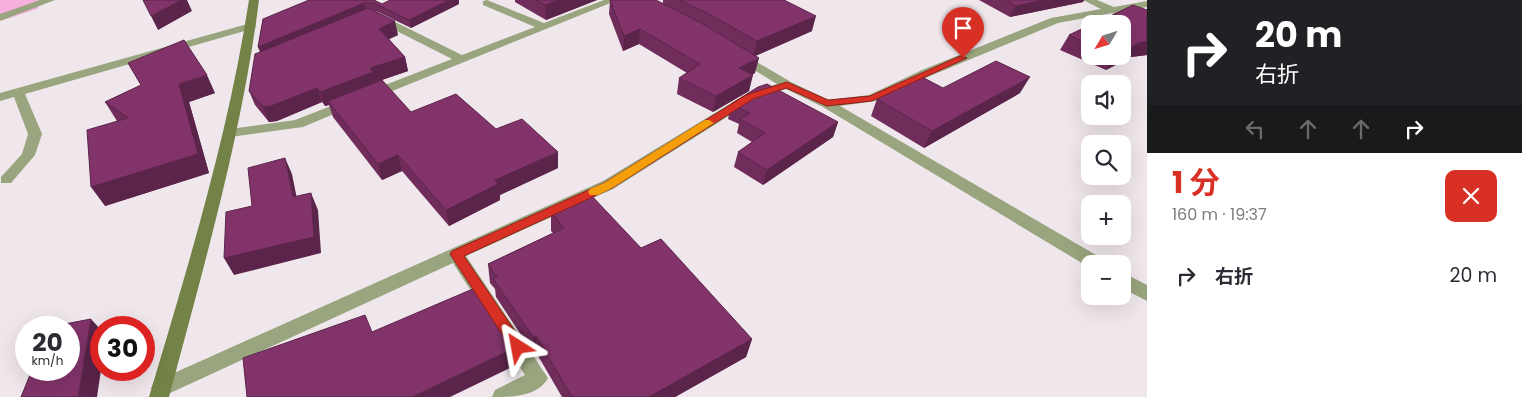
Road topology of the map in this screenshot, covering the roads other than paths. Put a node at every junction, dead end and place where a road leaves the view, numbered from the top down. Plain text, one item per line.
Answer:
1 (50, 0) edge
2 (254, 0) edge
3 (613, 0) edge
4 (1088, 0) edge
5 (488, 2) dead end
6 (1147, 4) edge
7 (1114, 9) junction
8 (371, 14) edge
9 (0, 18) edge
10 (1147, 23) edge
11 (251, 26) junction
12 (545, 27) junction
13 (729, 49) edge
14 (461, 59) junction
15 (787, 85) junction
16 (18, 92) junction
17 (0, 97) edge
18 (827, 104) junction
19 (230, 133) junction
20 (6, 180) dead end
21 (456, 254) junction
22 (1082, 255) edge
23 (1131, 284) edge
24 (1147, 294) edge
25 (160, 392) edge
26 (502, 397) edge

1 - 9 street
2 - 11 street
3 - 12 street
4 - 7 street
5 - 12 street
6 - 7 street
7 - 10 street
7 - 18 street
8 - 14 street
11 - 16 street
11 - 19 street
12 - 14 street
13 - 15 street
14 - 19 street
15 - 18 street
15 - 21 street
16 - 17 street
16 - 20 street
18 - 22 street
19 - 25 street
21 - 25 street
21 - 26 street
23 - 24 street

